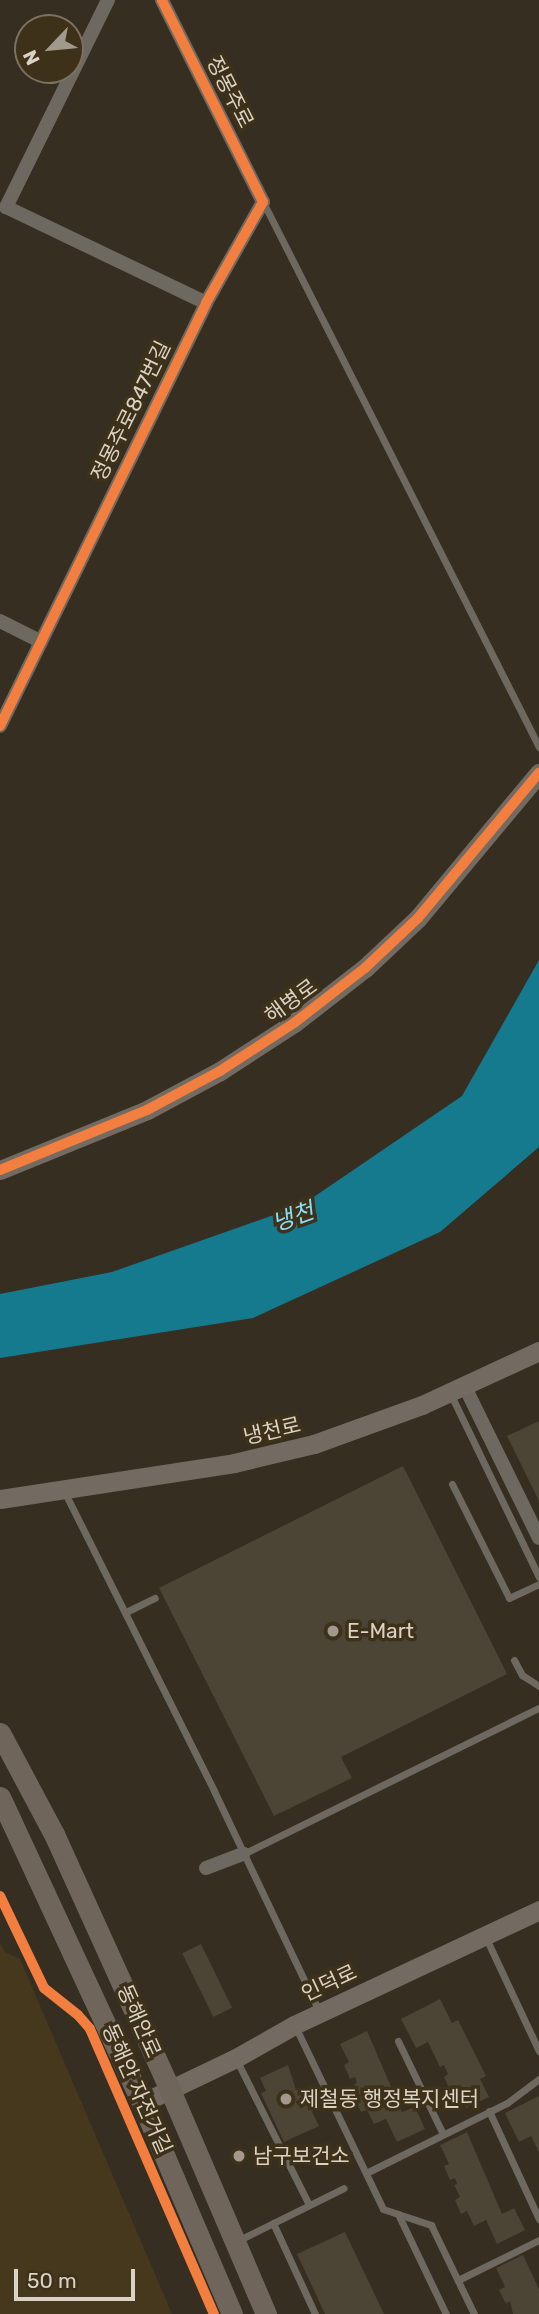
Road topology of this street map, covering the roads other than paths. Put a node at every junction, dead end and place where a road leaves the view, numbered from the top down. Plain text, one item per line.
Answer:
1 (108, 0) edge
2 (162, 0) edge
3 (263, 202) junction
4 (2, 210) edge
5 (206, 303) junction
6 (0, 621) edge
7 (40, 641) junction
8 (0, 726) edge
9 (539, 747) edge
10 (539, 773) edge
11 (0, 1170) edge
12 (539, 1351) edge
13 (458, 1390) junction
14 (452, 1484) dead end
15 (63, 1489) junction
16 (3, 1499) edge
17 (539, 1538) edge
18 (539, 1577) edge
19 (539, 1584) edge
20 (155, 1598) dead end
21 (126, 1612) junction
22 (514, 1660) dead end
23 (539, 1686) edge
24 (539, 1707) edge
25 (0, 1732) edge
26 (0, 1797) edge
27 (0, 1814) edge
28 (24, 1844) junction
29 (243, 1854) junction
30 (206, 1868) dead end
31 (539, 1910) edge
32 (485, 1935) junction
33 (320, 2013) junction
34 (294, 2025) junction
35 (398, 2041) dead end
36 (539, 2052) edge
37 (236, 2058) junction
38 (539, 2078) edge
39 (170, 2090) junction
40 (142, 2103) junction
41 (489, 2111) junction
42 (443, 2134) junction
43 (366, 2173) junction
44 (344, 2188) dead end
45 (309, 2205) junction
46 (398, 2214) junction
47 (539, 2219) edge
48 (273, 2223) junction
49 (539, 2240) edge
50 (237, 2242) junction
51 (458, 2280) junction
52 (232, 2314) edge
53 (266, 2314) edge
54 (315, 2314) edge
55 (446, 2314) edge
56 (474, 2314) edge

1 - 4 street
2 - 3 street, 정몽주로
3 - 5 street, 정몽주로847번길
3 - 9 lane
4 - 5 street
5 - 7 street, 정몽주로847번길
6 - 7 street
7 - 8 street, 정몽주로847번길
10 - 11 street, 해병로
12 - 13 street, 냉천로
13 - 15 street, 냉천로
13 - 17 street
13 - 18 lane
14 - 19 lane
15 - 16 street, 냉천로
15 - 21 lane
20 - 21 lane
21 - 29 lane
22 - 23 lane
24 - 29 lane
25 - 39 main road, 동해안로
26 - 28 main road, 동해안로
27 - 28 main road
28 - 40 main road, 동해안로
29 - 30 street
29 - 33 lane
31 - 32 street, 인덕로
32 - 33 street, 인덕로
32 - 36 lane
33 - 34 street, 인덕로
34 - 37 street, 인덕로
34 - 43 lane
35 - 42 lane
37 - 39 street, 인덕로
37 - 45 lane
38 - 41 lane
39 - 40 street, 인덕로
39 - 50 main road, 동해안로
40 - 52 main road, 동해안로
41 - 42 lane
41 - 47 lane
42 - 43 lane
43 - 46 lane
44 - 45 lane
45 - 48 lane
46 - 51 lane
46 - 55 lane
48 - 50 lane
48 - 54 lane
49 - 51 lane
50 - 53 main road, 동해안로
51 - 56 lane

